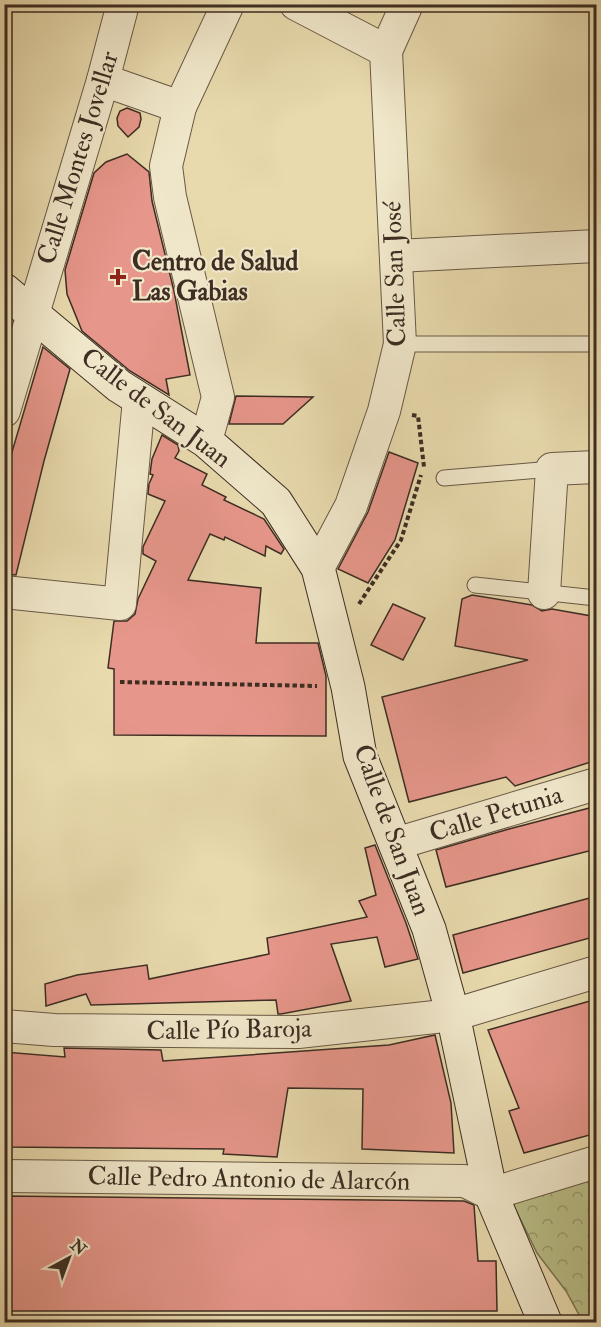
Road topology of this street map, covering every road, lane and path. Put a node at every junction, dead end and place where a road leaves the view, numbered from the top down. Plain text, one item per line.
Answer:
1 (123, 4) edge
2 (228, 4) edge
3 (296, 4) edge
4 (407, 4) edge
5 (386, 51) junction
6 (103, 80) junction
7 (180, 107) junction
8 (597, 246) edge
9 (397, 256) junction
10 (4, 290) edge
11 (32, 312) junction
12 (597, 344) edge
13 (415, 345) dead end
14 (139, 399) junction
15 (4, 411) edge
16 (384, 411) junction
17 (206, 441) junction
18 (597, 467) edge
19 (552, 469) junction
20 (444, 478) dead end
21 (318, 568) junction
22 (475, 585) dead end
23 (4, 592) edge
24 (544, 593) junction
25 (597, 598) edge
26 (338, 649) junction
27 (120, 682) dead end
28 (348, 687) junction
29 (597, 784) edge
30 (395, 844) junction
31 (597, 972) edge
32 (453, 1015) junction
33 (4, 1026) edge
34 (597, 1162) edge
35 (4, 1176) edge
36 (491, 1194) junction
37 (545, 1323) edge

1 - 6 street, Calle Montes Jovellar
2 - 7 street
3 - 5 street
4 - 5 street, Calle San José
5 - 9 street, Calle San José
6 - 7 street
6 - 11 street, Calle Montes Jovellar
7 - 17 street
8 - 9 street
9 - 16 street, Calle San José
10 - 11 street, Calle de San Juan
11 - 14 street, Calle de San Juan
11 - 15 street, Calle Montes Jovellar
12 - 13 lane
14 - 17 street, Calle de San Juan
14 - 23 street
16 - 21 street, Calle San José
16 - 26 path
17 - 21 street, Calle de San Juan
18 - 19 street
19 - 20 lane
19 - 24 street
21 - 26 street, Calle de San Juan
22 - 24 lane
24 - 25 lane
26 - 28 street, Calle de San Juan
27 - 28 path
28 - 30 street, Calle de San Juan
29 - 30 street, Calle Petunia
30 - 32 street, Calle de San Juan
31 - 32 street, Calle Pío Baroja
32 - 33 street, Calle Pío Baroja
32 - 36 street, Calle de San Juan
34 - 36 street
35 - 36 street, Calle Pedro Antonio de Alarcón
36 - 37 street, Calle de San Juan

